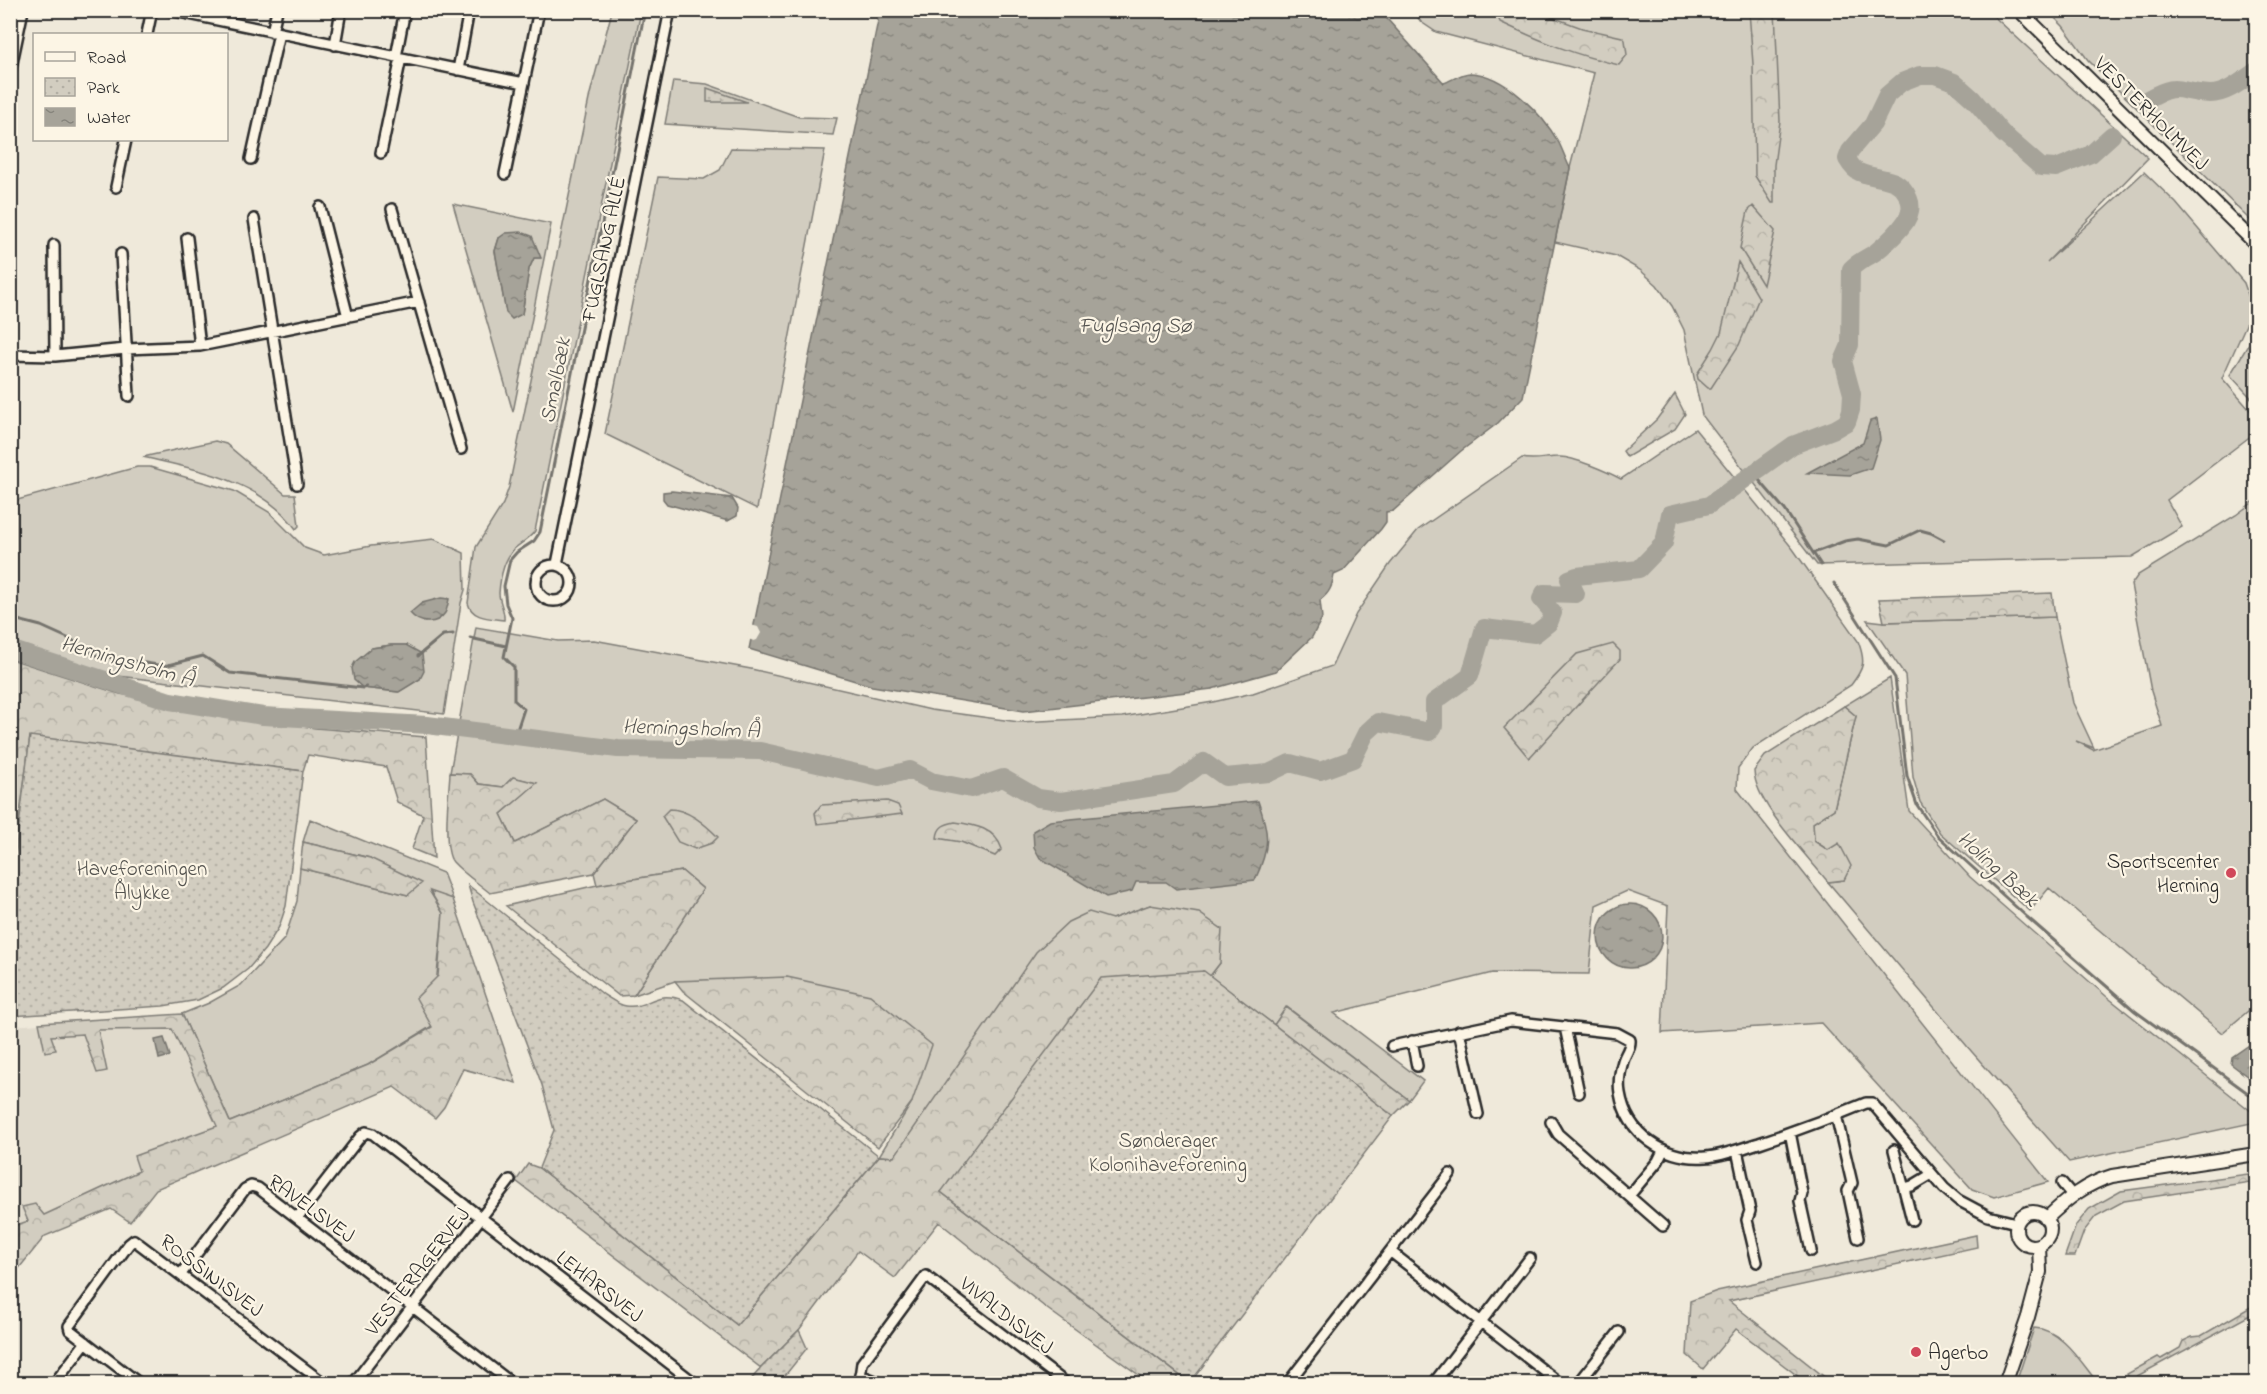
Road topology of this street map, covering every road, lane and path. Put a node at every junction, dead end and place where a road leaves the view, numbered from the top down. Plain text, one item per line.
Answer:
1 (23, 10) edge
2 (152, 10) edge
3 (169, 10) edge
4 (277, 10) edge
5 (341, 10) edge
6 (405, 10) edge
7 (469, 10) edge
8 (539, 10) edge
9 (670, 10) edge
10 (2019, 10) edge
11 (212, 15) edge
12 (276, 32) junction
13 (147, 33) edge
14 (335, 45) junction
15 (398, 58) junction
16 (458, 70) junction
17 (10, 72) edge
18 (524, 84) junction
19 (126, 141) edge
20 (381, 153) dead end
21 (251, 159) dead end
22 (505, 174) dead end
23 (116, 187) dead end
24 (320, 207) dead end
25 (392, 209) dead end
26 (254, 219) dead end
27 (187, 238) dead end
28 (2256, 244) edge
29 (54, 245) dead end
30 (121, 254) dead end
31 (418, 302) junction
32 (348, 317) junction
33 (272, 333) junction
34 (200, 346) junction
35 (126, 349) junction
36 (10, 355) edge
37 (55, 356) junction
38 (129, 396) dead end
39 (461, 449) dead end
40 (297, 484) dead end
41 (557, 564) junction
42 (1565, 1027) junction
43 (1459, 1031) junction
44 (1412, 1041) junction
45 (1392, 1046) dead end
46 (1417, 1066) dead end
47 (1579, 1093) dead end
48 (1478, 1114) dead end
49 (1836, 1115) junction
50 (1551, 1122) dead end
51 (1790, 1132) junction
52 (1737, 1150) junction
53 (1894, 1150) dead end
54 (1663, 1151) junction
55 (2256, 1154) edge
56 (1450, 1174) dead end
57 (1932, 1174) junction
58 (510, 1180) dead end
59 (2062, 1183) dead end
60 (1904, 1188) junction
61 (2072, 1194) junction
62 (1629, 1196) junction
63 (481, 1216) junction
64 (297, 1218) junction
65 (2046, 1219) junction
66 (1912, 1220) dead end
67 (2016, 1223) junction
68 (1663, 1226) dead end
69 (1858, 1238) dead end
70 (2039, 1245) junction
71 (1810, 1251) dead end
72 (1391, 1252) junction
73 (1530, 1258) dead end
74 (1757, 1262) dead end
75 (181, 1274) junction
76 (413, 1306) junction
77 (1481, 1321) junction
78 (1619, 1332) dead end
79 (86, 1342) junction
80 (860, 1379) edge
81 (54, 1383) edge
82 (140, 1383) edge
83 (325, 1383) edge
84 (353, 1383) edge
85 (513, 1383) edge
86 (696, 1383) edge
87 (883, 1383) edge
88 (1066, 1383) edge
89 (1287, 1383) edge
90 (1433, 1383) edge
91 (1561, 1383) edge
92 (1578, 1383) edge
93 (2005, 1383) edge

1 - 17 street
2 - 13 street
3 - 11 street
4 - 12 street
5 - 14 street
6 - 15 street
7 - 16 street
8 - 18 street
9 - 41 street, FUGLSANG ALLÉ
10 - 28 street, VESTERHOLMVEJ
11 - 12 street
12 - 14 street
12 - 21 street
14 - 15 street
15 - 16 street
15 - 20 street
16 - 18 street
18 - 22 street
19 - 23 street
24 - 32 street
25 - 31 street
26 - 33 street
27 - 34 street
29 - 37 street
30 - 35 street
31 - 32 street
31 - 39 street
32 - 33 street
33 - 34 street
33 - 40 street
34 - 35 street
35 - 37 street
35 - 38 street
36 - 37 street
41 - 41 street
42 - 43 street
42 - 47 street
42 - 54 street
43 - 44 street
43 - 48 street
44 - 45 street
44 - 46 street
49 - 51 street
49 - 57 street
49 - 69 street
50 - 62 street
51 - 52 street
51 - 71 street
52 - 54 street
52 - 74 street
53 - 60 street
54 - 62 street
55 - 61 street
56 - 72 street
57 - 60 street
57 - 67 street
58 - 63 street, VESTERAGERVEJ
59 - 61 street
60 - 66 street
61 - 65 street
62 - 68 street
63 - 64 street, LEHARSVEJ
63 - 76 street, VESTERAGERVEJ
63 - 86 street, LEHARSVEJ
64 - 75 street, RAVELSVEJ
64 - 76 street, RAVELSVEJ
65 - 67 street
65 - 70 street
67 - 70 street
70 - 93 street
72 - 77 street
72 - 89 street
73 - 77 street
75 - 79 street, ROSSINISVEJ
75 - 83 street, ROSSINISVEJ
76 - 84 street, VESTERAGERVEJ
76 - 85 street, RAVELSVEJ
77 - 90 street
77 - 91 street
78 - 92 street
79 - 81 street
79 - 82 street
80 - 87 street
80 - 88 street, VIVALDISVEJ

